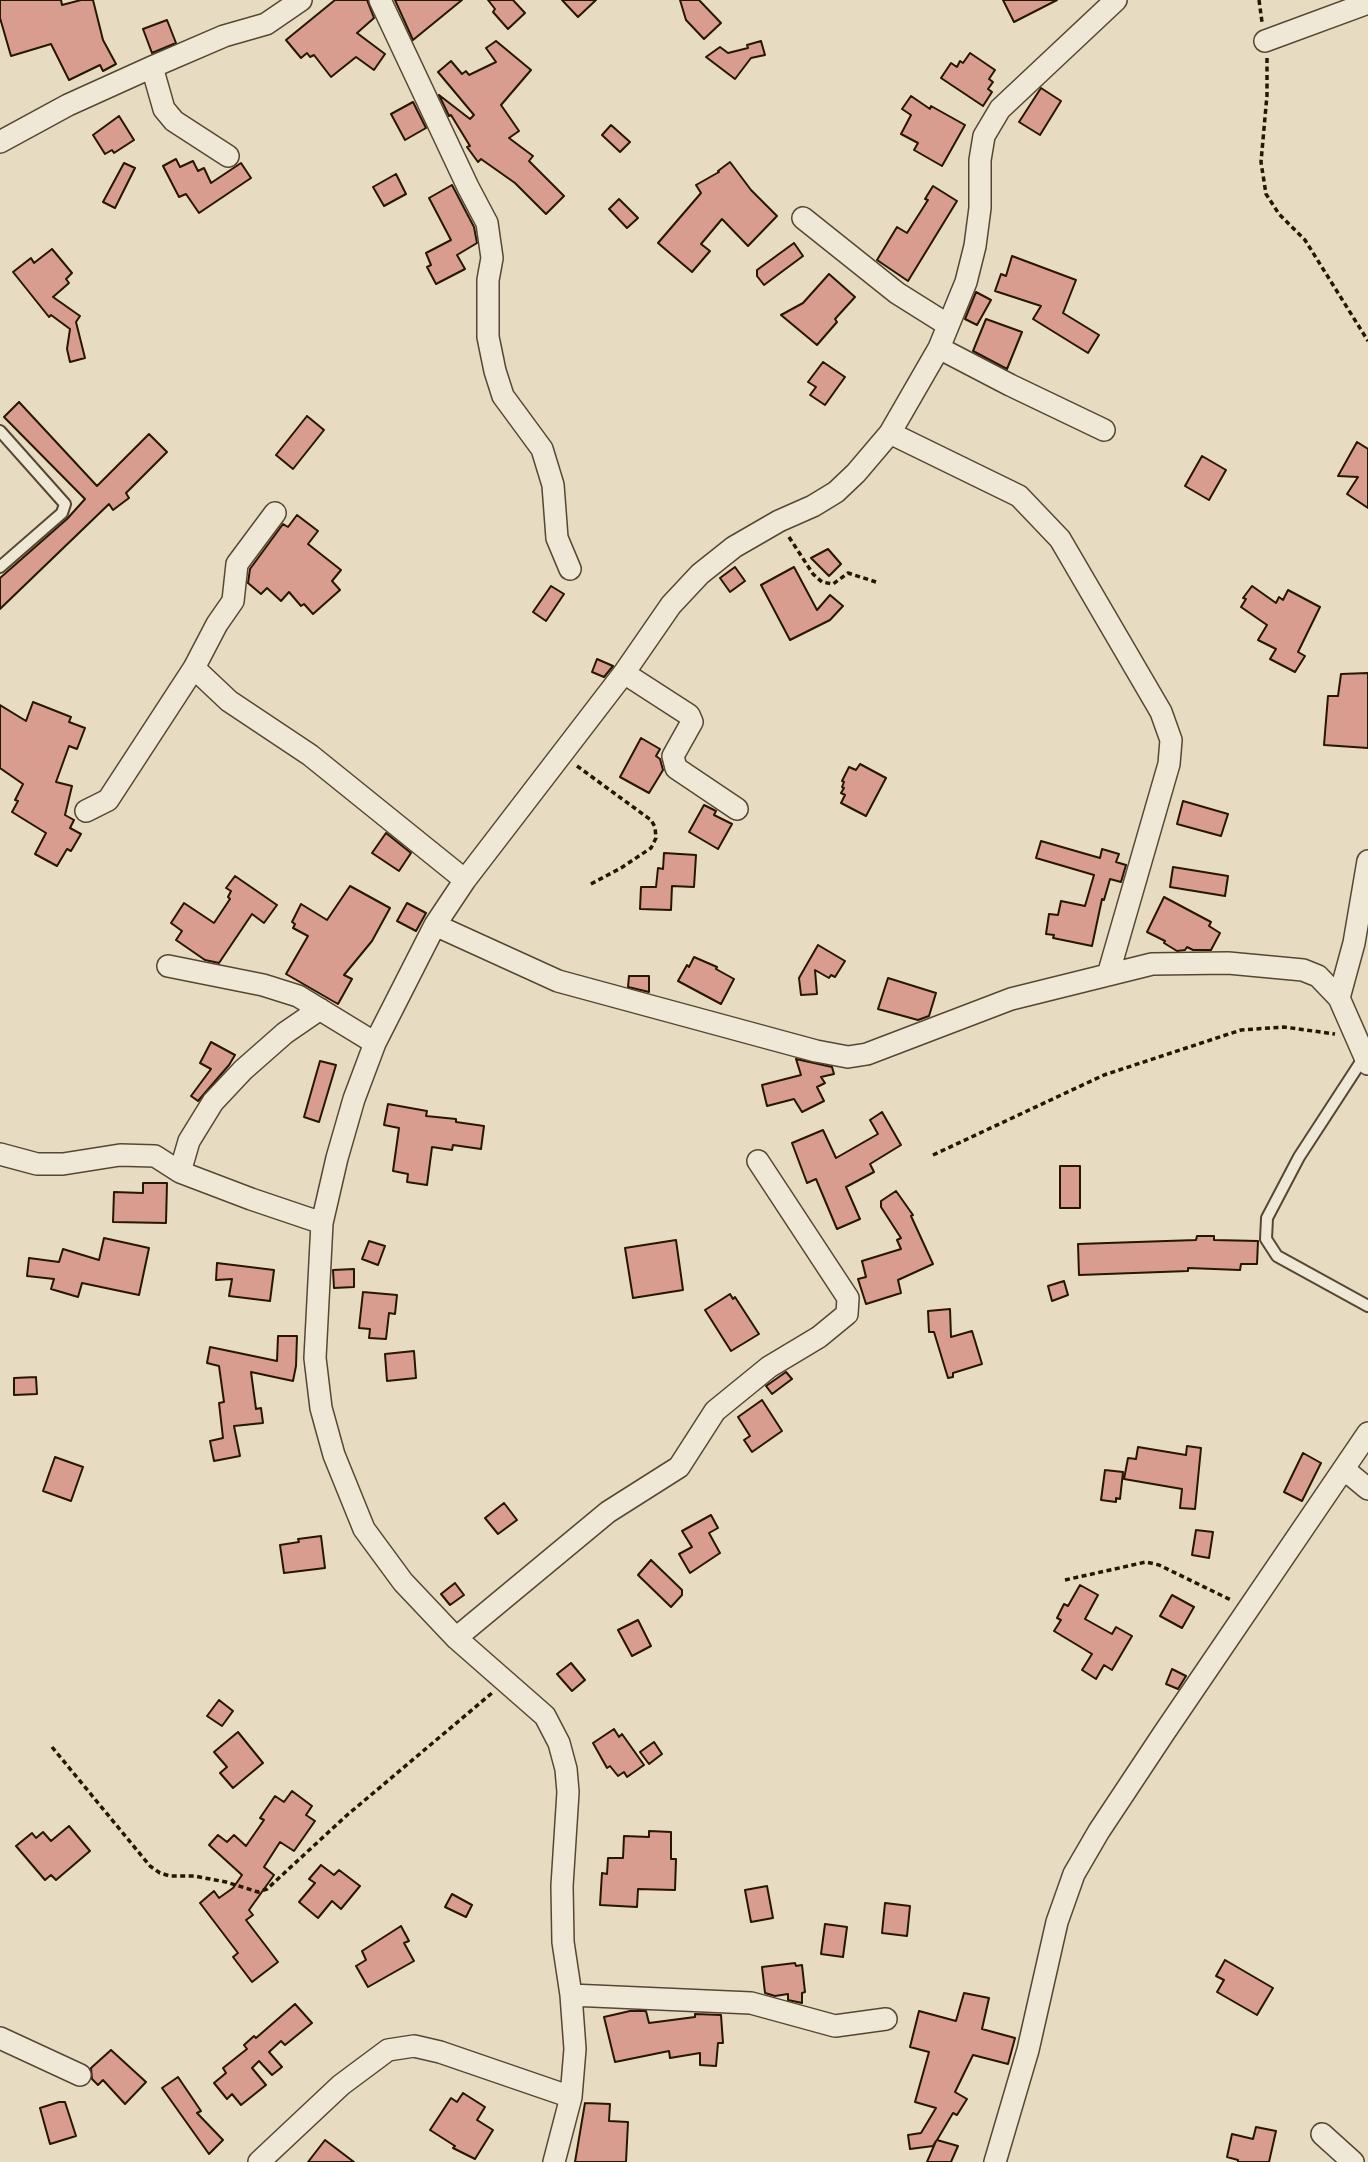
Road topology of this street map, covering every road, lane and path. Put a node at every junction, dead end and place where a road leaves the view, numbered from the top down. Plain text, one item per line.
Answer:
1 (301, 0) edge
2 (380, 0) edge
3 (1116, 0) edge
4 (1259, 0) edge
5 (1368, 3) edge
6 (1265, 41) junction
7 (152, 67) junction
8 (0, 142) edge
9 (228, 156) dead end
10 (803, 218) dead end
11 (948, 325) junction
12 (1368, 341) edge
13 (939, 348) junction
14 (1104, 430) dead end
15 (0, 431) edge
16 (890, 433) junction
17 (275, 513) dead end
18 (779, 520) junction
19 (0, 568) edge
20 (570, 569) dead end
21 (876, 582) dead end
22 (194, 668) junction
23 (624, 673) junction
24 (561, 754) junction
25 (737, 809) dead end
26 (86, 811) dead end
27 (1368, 861) edge
28 (465, 880) junction
29 (589, 885) dead end
30 (435, 925) junction
31 (168, 966) dead end
32 (1108, 975) junction
33 (1339, 998) junction
34 (320, 1009) junction
35 (375, 1043) junction
36 (1362, 1052) edge
37 (0, 1154) edge
38 (933, 1155) dead end
39 (758, 1161) dead end
40 (180, 1172) junction
41 (322, 1223) junction
42 (1368, 1306) edge
43 (1368, 1433) edge
44 (1345, 1470) junction
45 (1368, 1489) edge
46 (1065, 1580) dead end
47 (1247, 1608) junction
48 (456, 1638) junction
49 (507, 1681) junction
50 (52, 1747) dead end
51 (571, 1995) junction
52 (886, 2020) dead end
53 (0, 2038) edge
54 (80, 2075) dead end
55 (571, 2097) junction
56 (1322, 2133) dead end
57 (259, 2162) edge
58 (554, 2162) edge
59 (995, 2162) edge
60 (1353, 2162) edge

1 - 7 street
2 - 20 street
3 - 11 street
4 - 6 path
5 - 6 street
6 - 12 path
7 - 8 street
7 - 9 street
10 - 11 street
11 - 13 street
13 - 14 street
13 - 16 street
15 - 19 lane
16 - 18 street
16 - 32 street
17 - 22 street
18 - 21 path
18 - 23 street
22 - 26 street
22 - 28 street
23 - 24 street
23 - 25 street
24 - 28 street
24 - 29 path
27 - 33 street
28 - 30 street
30 - 32 street
30 - 35 street
31 - 34 street
32 - 33 street
33 - 36 street
34 - 35 street
34 - 40 street
35 - 41 street
36 - 38 path
36 - 42 lane
37 - 40 street
39 - 48 street
40 - 41 street
41 - 48 street
43 - 44 street
44 - 45 street
44 - 47 street
46 - 47 path
47 - 59 street
48 - 49 street
49 - 50 path
49 - 51 street
51 - 52 street
51 - 55 street
53 - 54 street
55 - 57 street
55 - 58 street
56 - 60 street

